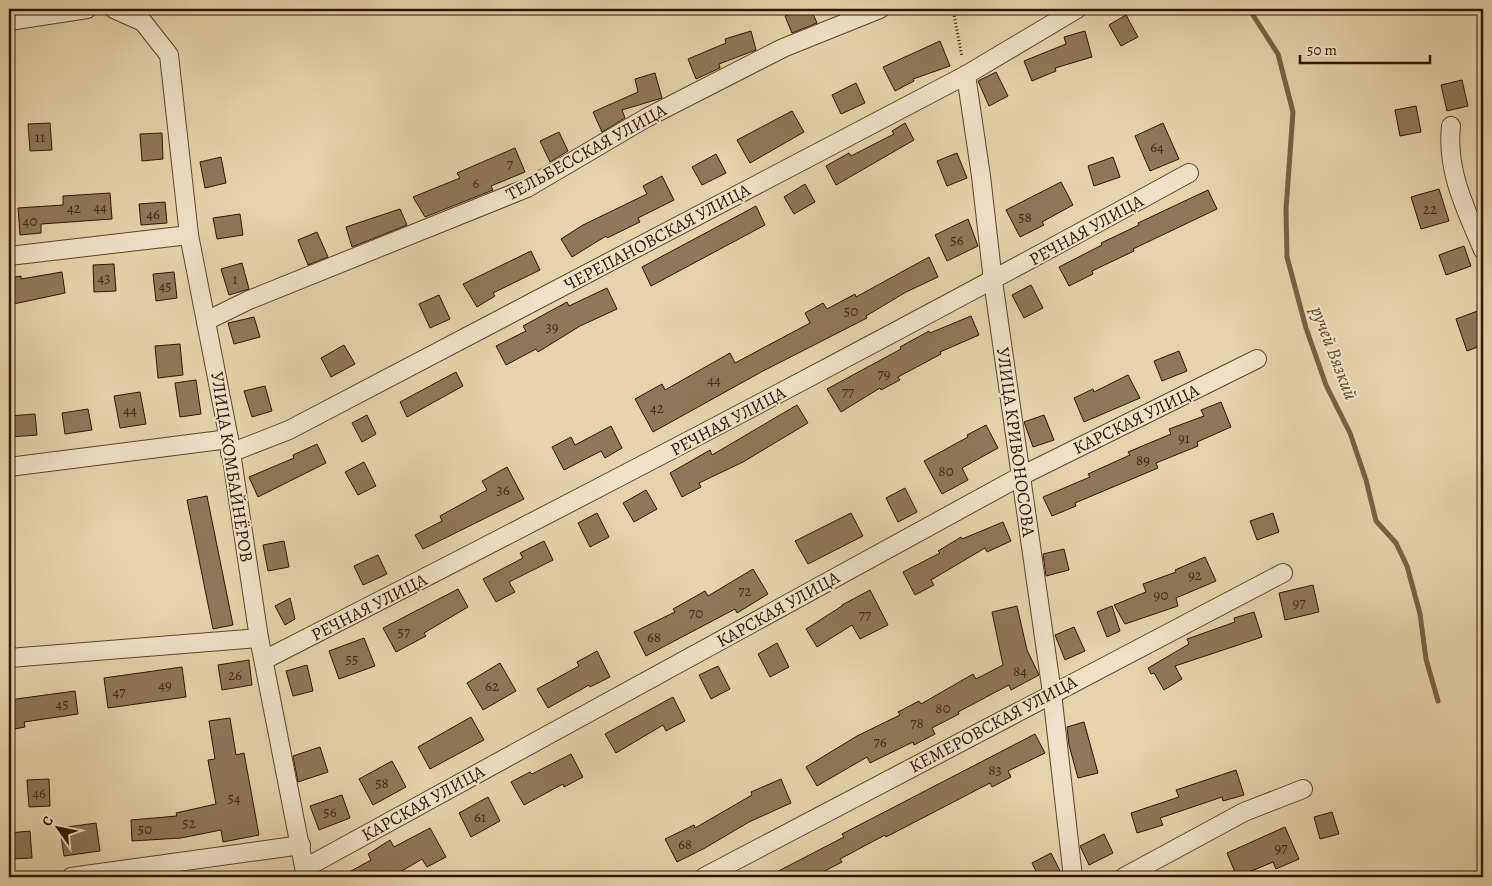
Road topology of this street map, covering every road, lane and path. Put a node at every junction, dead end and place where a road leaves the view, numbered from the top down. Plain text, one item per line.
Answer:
1 (87, 9) edge
2 (114, 9) edge
3 (880, 9) edge
4 (952, 9) edge
5 (1076, 9) edge
6 (9, 21) edge
7 (966, 75) junction
8 (1451, 126) dead end
9 (1189, 173) dead end
10 (189, 235) junction
11 (1483, 250) edge
12 (9, 256) edge
13 (993, 281) junction
14 (206, 321) junction
15 (1257, 360) dead end
16 (229, 446) junction
17 (9, 467) edge
18 (1021, 476) junction
19 (1283, 573) dead end
20 (259, 638) junction
21 (9, 658) edge
22 (264, 660) junction
23 (1052, 693) junction
24 (1303, 790) dead end
25 (300, 845) junction
26 (305, 872) edge
27 (72, 877) edge
28 (704, 877) edge
29 (1073, 877) edge
30 (1124, 877) edge

1 - 6 street
2 - 10 street, УЛИЦА КОМБАЙНЁРОВ
3 - 14 street, ТЕЛЬБЕССКАЯ УЛИЦА
4 - 7 path
5 - 7 street, ЧЕРЕПАНОВСКАЯ УЛИЦА
7 - 13 street, УЛИЦА КРИВОНОСОВА
7 - 16 street, ЧЕРЕПАНОВСКАЯ УЛИЦА
8 - 11 street
9 - 13 street, РЕЧНАЯ УЛИЦА
10 - 12 street
10 - 14 street, УЛИЦА КОМБАЙНЁРОВ
13 - 18 street, УЛИЦА КРИВОНОСОВА
13 - 22 street, РЕЧНАЯ УЛИЦА
14 - 16 street, УЛИЦА КОМБАЙНЁРОВ
15 - 18 street, КАРСКАЯ УЛИЦА
16 - 17 street, ЧЕРЕПАНОВСКАЯ УЛИЦА
16 - 20 street, УЛИЦА КОМБАЙНЁРОВ
18 - 23 street, УЛИЦА КРИВОНОСОВА
18 - 26 street, КАРСКАЯ УЛИЦА
19 - 23 street, КЕМЕРОВСКАЯ УЛИЦА
20 - 21 street
20 - 22 street, УЛИЦА КОМБАЙНЁРОВ
22 - 25 street, УЛИЦА КОМБАЙНЁРОВ
23 - 28 street, КЕМЕРОВСКАЯ УЛИЦА
23 - 29 street, УЛИЦА КРИВОНОСОВА
24 - 30 street
25 - 26 street, УЛИЦА КОМБАЙНЁРОВ
25 - 27 street

